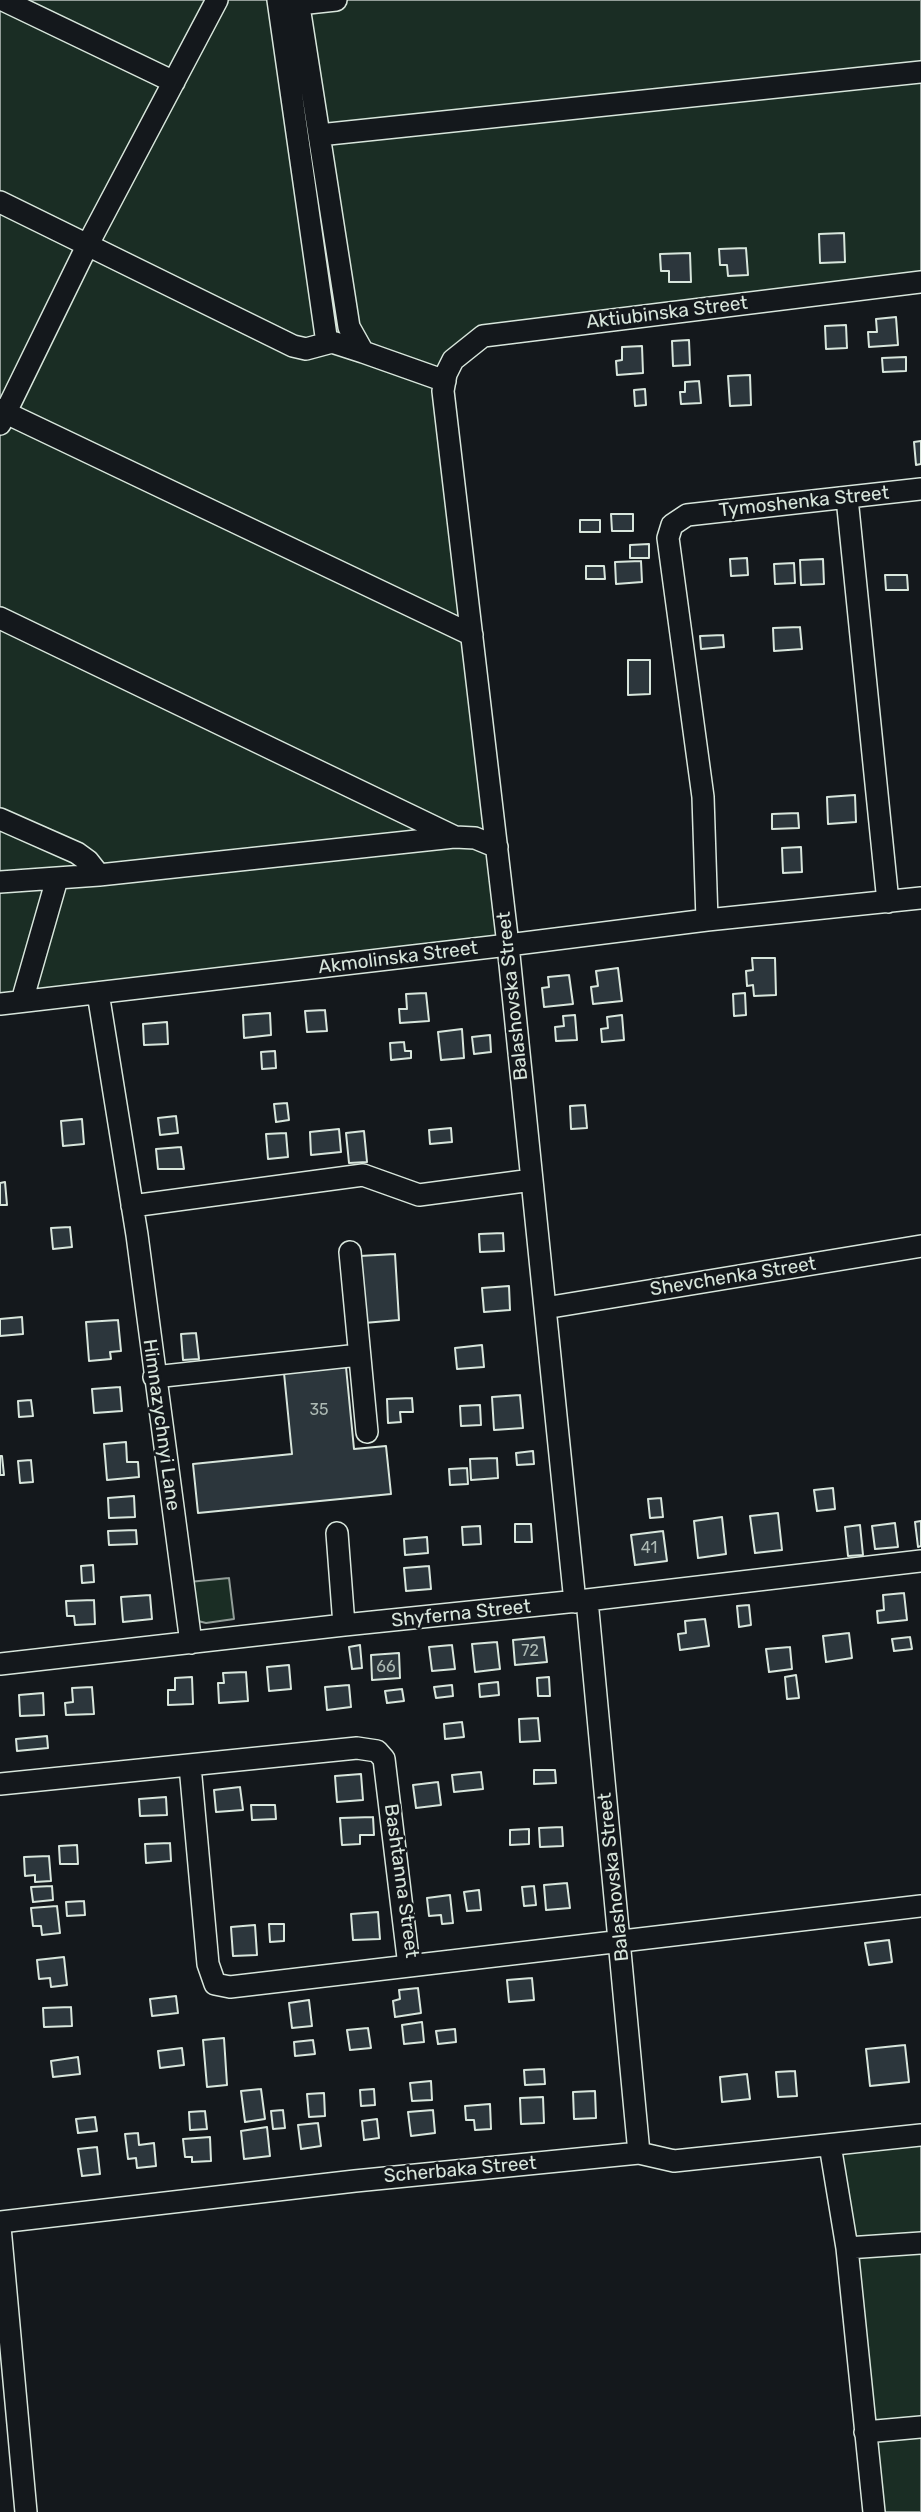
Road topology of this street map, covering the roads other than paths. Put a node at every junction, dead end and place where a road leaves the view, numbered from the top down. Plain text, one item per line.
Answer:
1 (3, 0) edge
2 (217, 0) edge
3 (336, 0) edge
4 (292, 1) edge
5 (921, 72) edge
6 (173, 82) junction
7 (319, 135) junction
8 (0, 202) edge
9 (88, 244) junction
10 (921, 282) edge
11 (327, 343) junction
12 (363, 352) junction
13 (444, 386) junction
14 (2, 416) edge
15 (921, 489) edge
16 (847, 498) junction
17 (0, 618) edge
18 (471, 635) junction
19 (0, 819) edge
20 (455, 837) junction
21 (497, 847) junction
22 (99, 875) junction
23 (57, 879) junction
24 (0, 882) edge
25 (921, 898) edge
26 (888, 902) junction
27 (707, 919) junction
28 (508, 945) junction
29 (98, 993) junction
30 (22, 1001) junction
31 (0, 1004) edge
32 (532, 1180) junction
33 (132, 1206) junction
34 (921, 1246) edge
35 (350, 1252) dead end
36 (545, 1308) junction
37 (359, 1355) junction
38 (154, 1377) junction
39 (368, 1432) dead end
40 (337, 1533) dead end
41 (921, 1561) edge
42 (581, 1601) junction
43 (345, 1625) junction
44 (191, 1643) junction
45 (0, 1664) edge
46 (190, 1766) junction
47 (0, 1784) edge
48 (921, 1906) edge
49 (620, 1941) junction
50 (409, 1966) junction
51 (921, 2135) edge
52 (830, 2146) junction
53 (639, 2153) junction
54 (0, 2224) edge
55 (921, 2243) edge
56 (847, 2248) junction
57 (921, 2427) edge
58 (865, 2432) junction
59 (26, 2512) edge
60 (874, 2512) edge

1 - 6 street
2 - 6 street
3 - 4 street
4 - 7 street
4 - 11 street
5 - 7 street
6 - 9 street
7 - 12 street
8 - 9 street
9 - 11 street
9 - 14 street
10 - 13 street, Aktiubinska Street
11 - 12 street
12 - 13 street
13 - 18 street, Balashovska Street
14 - 18 street
15 - 16 street, Tymoshenka Street
16 - 26 street
16 - 27 street, Tymoshenka Street
17 - 20 street
18 - 21 street, Balashovska Street
19 - 22 street
20 - 21 street
20 - 22 street
21 - 28 street, Balashovska Street
22 - 23 street
23 - 24 street
23 - 30 street
25 - 26 street, Akmolinska Street
26 - 27 street, Akmolinska Street
27 - 28 street, Akmolinska Street
28 - 29 street, Akmolinska Street
28 - 32 street, Balashovska Street
29 - 30 street, Akmolinska Street
29 - 33 street, Himnazychnyi Lane
30 - 31 street, Akmolinska Street
32 - 33 street
32 - 36 street, Balashovska Street
33 - 38 street, Himnazychnyi Lane
34 - 36 street, Shevchenka Street
35 - 37 street
36 - 42 street, Balashovska Street
37 - 38 street
37 - 39 street
38 - 44 street, Himnazychnyi Lane
40 - 43 street
41 - 42 street, Shyferna Street
42 - 43 street, Shyferna Street
42 - 49 street, Balashovska Street
43 - 44 street, Shyferna Street
44 - 45 street, Shyferna Street
46 - 47 street, Bashtanna Street
46 - 50 street, Bashtanna Street
46 - 50 street
48 - 49 street, Bashtanna Street
49 - 50 street, Bashtanna Street
49 - 53 street, Balashovska Street
51 - 52 street, Scherbaka Street
52 - 53 street, Scherbaka Street
52 - 56 street
53 - 54 street, Scherbaka Street
54 - 59 street
55 - 56 street
56 - 58 street
57 - 58 street
58 - 60 street

